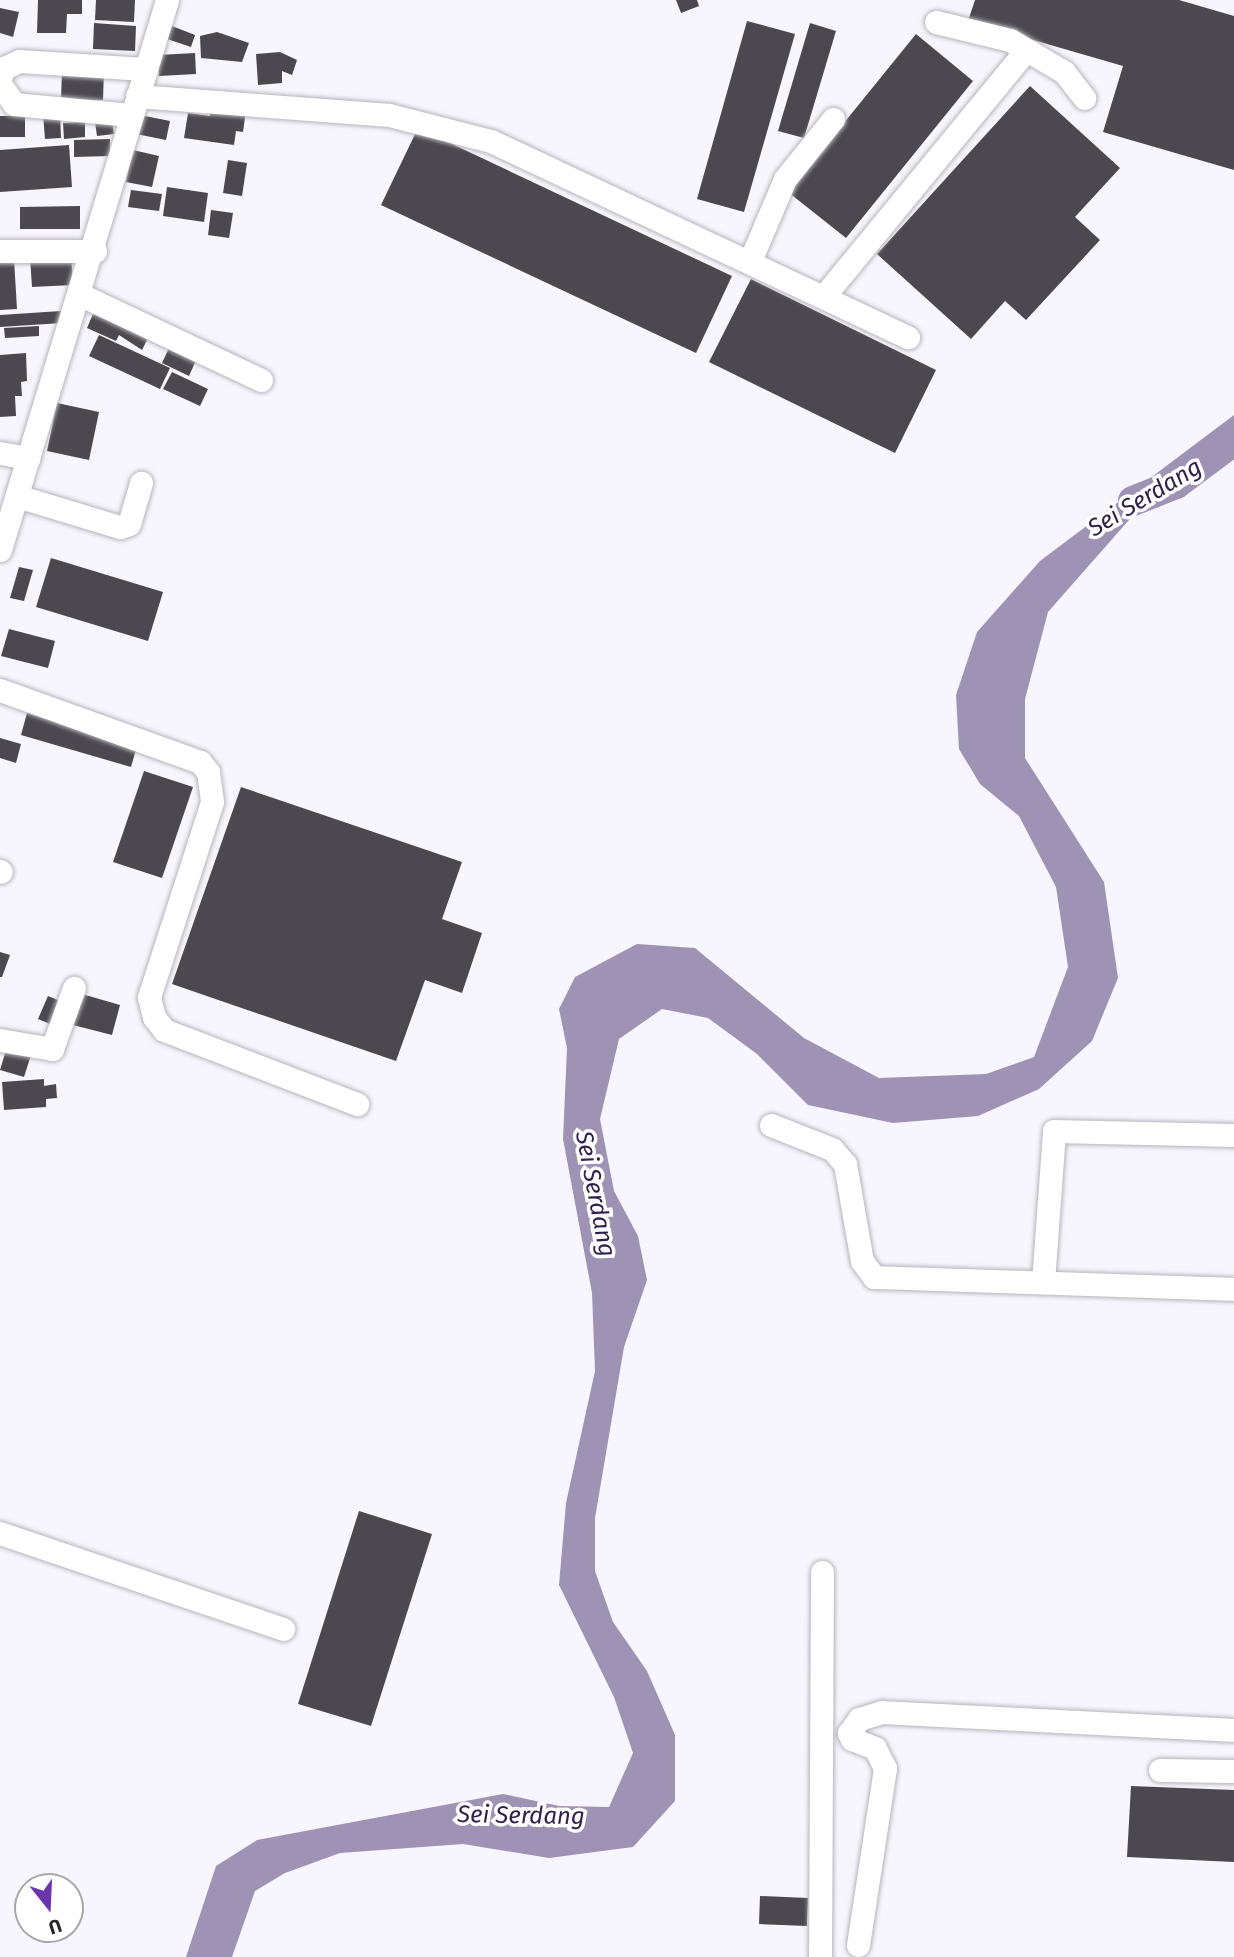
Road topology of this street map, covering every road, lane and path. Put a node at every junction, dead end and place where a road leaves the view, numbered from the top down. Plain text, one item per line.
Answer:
1 (167, 0) edge
2 (936, 22) dead end
3 (1026, 50) junction
4 (145, 69) junction
5 (0, 78) edge
6 (0, 84) edge
7 (1084, 98) dead end
8 (133, 106) junction
9 (833, 119) dead end
10 (0, 251) edge
11 (94, 251) junction
12 (750, 261) junction
13 (81, 295) junction
14 (824, 296) junction
15 (908, 337) dead end
16 (261, 380) dead end
17 (0, 453) edge
18 (29, 458) junction
19 (141, 483) dead end
20 (17, 496) junction
21 (0, 550) edge
22 (0, 690) edge
23 (74, 988) dead end
24 (0, 1040) edge
25 (357, 1104) dead end
26 (771, 1125) dead end
27 (1234, 1135) edge
28 (1043, 1282) junction
29 (1234, 1289) edge
30 (0, 1533) edge
31 (822, 1572) dead end
32 (283, 1629) dead end
33 (1234, 1730) edge
34 (1160, 1770) dead end
35 (1234, 1771) edge
36 (858, 1945) dead end
37 (820, 1957) edge

1 - 4 street
2 - 3 street
3 - 7 street
3 - 14 street
4 - 5 street
4 - 8 street
6 - 8 street
8 - 11 street
8 - 12 street
9 - 12 street
10 - 11 street
11 - 13 street
12 - 14 street
13 - 16 street
13 - 18 street
14 - 15 street
17 - 18 street
18 - 20 street
19 - 20 street
20 - 21 street
22 - 25 street
23 - 24 street
26 - 28 street
27 - 28 street
28 - 29 street
30 - 32 street
31 - 37 street
33 - 36 street
34 - 35 street

